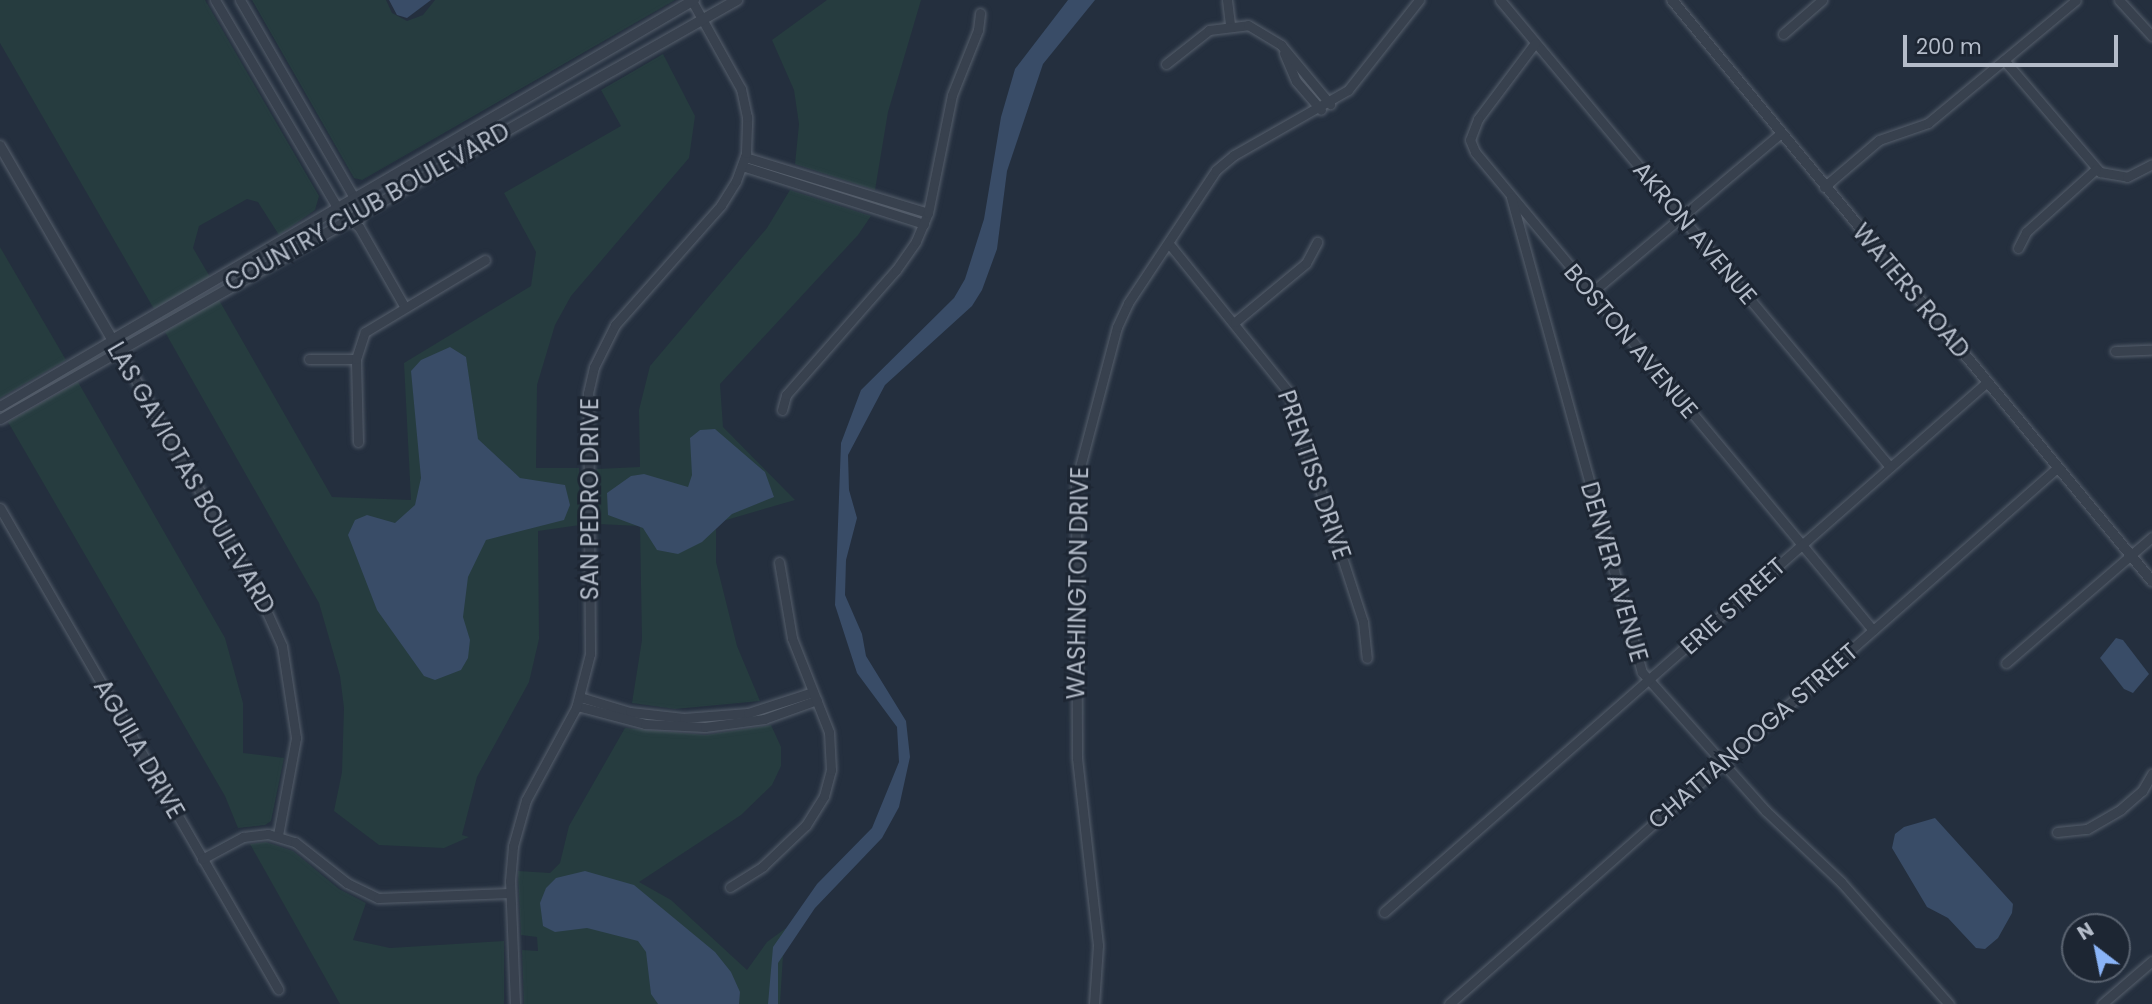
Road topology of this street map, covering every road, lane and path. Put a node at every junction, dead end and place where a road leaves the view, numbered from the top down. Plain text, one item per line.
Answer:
1 (215, 0) edge
2 (240, 0) edge
3 (737, 0) edge
4 (1227, 0) edge
5 (1419, 0) edge
6 (1500, 0) edge
7 (1672, 0) edge
8 (1822, 0) edge
9 (2077, 0) edge
10 (2119, 0) edge
11 (693, 1) edge
12 (980, 13) dead end
13 (703, 20) junction
14 (1230, 24) junction
15 (1783, 34) dead end
16 (2152, 36) edge
17 (1535, 43) junction
18 (1281, 45) junction
19 (2004, 60) junction
20 (1166, 64) dead end
21 (1330, 104) junction
22 (1321, 110) junction
23 (1780, 134) junction
24 (0, 146) edge
25 (744, 162) junction
26 (2152, 164) edge
27 (2096, 169) junction
28 (1824, 187) junction
29 (1511, 197) junction
30 (357, 205) junction
31 (928, 213) junction
32 (342, 214) junction
33 (1681, 217) junction
34 (923, 224) junction
35 (359, 227) junction
36 (1317, 242) dead end
37 (1170, 245) junction
38 (2018, 248) dead end
39 (485, 260) dead end
40 (1591, 293) junction
41 (404, 306) junction
42 (1235, 322) junction
43 (2152, 339) edge
44 (113, 340) junction
45 (2151, 350) edge
46 (118, 351) junction
47 (2115, 351) dead end
48 (2152, 356) edge
49 (309, 359) dead end
50 (356, 359) junction
51 (1987, 382) junction
52 (0, 406) edge
53 (782, 410) dead end
54 (0, 419) edge
55 (358, 442) dead end
56 (1890, 467) junction
57 (2057, 468) junction
58 (0, 508) edge
59 (2152, 537) edge
60 (1802, 545) junction
61 (2130, 555) junction
62 (779, 562) dead end
63 (2152, 581) edge
64 (1873, 630) junction
65 (1367, 658) dead end
66 (2006, 663) dead end
67 (1649, 680) junction
68 (815, 696) junction
69 (578, 701) junction
70 (1724, 762) junction
71 (2152, 774) edge
72 (2057, 832) dead end
73 (278, 835) junction
74 (202, 859) junction
75 (730, 887) dead end
76 (510, 893) junction
77 (1384, 912) dead end
78 (2152, 961) edge
79 (278, 989) dead end
80 (515, 1004) edge
81 (1094, 1004) edge
82 (1449, 1004) edge
83 (1949, 1004) edge
84 (2102, 1004) edge

1 - 32 street
2 - 30 street
3 - 13 street, COUNTRY CLUB BOULEVARD
4 - 14 street
5 - 21 street, WASHINGTON DRIVE
6 - 17 street, AKRON AVENUE
7 - 23 street, WATERS ROAD
8 - 15 street
9 - 19 street
10 - 16 street
11 - 13 street, SAN PEDRO DRIVE
11 - 30 street, COUNTRY CLUB BOULEVARD
12 - 31 street
13 - 25 street, SAN PEDRO DRIVE
13 - 30 street, COUNTRY CLUB BOULEVARD
14 - 18 street
14 - 20 street
17 - 29 street, BOSTON AVENUE
17 - 33 street, AKRON AVENUE
18 - 21 street
18 - 22 street
19 - 27 street
19 - 28 street
21 - 22 street, WASHINGTON DRIVE
22 - 37 street, WASHINGTON DRIVE
23 - 28 street, WATERS ROAD
23 - 33 street
24 - 44 street, LAS GAVIOTAS BOULEVARD
25 - 31 street
25 - 34 street
25 - 69 street, SAN PEDRO DRIVE
26 - 27 street
27 - 38 street
28 - 51 street, WATERS ROAD
29 - 40 street, BOSTON AVENUE
29 - 67 street, DENVER AVENUE
30 - 32 street, COUNTRY CLUB BOULEVARD
30 - 35 street
31 - 34 street
32 - 35 street
32 - 44 street, COUNTRY CLUB BOULEVARD
32 - 46 street, COUNTRY CLUB BOULEVARD
33 - 40 street
33 - 56 street, AKRON AVENUE
34 - 53 street
35 - 41 street
36 - 42 street
37 - 42 street, PRENTISS DRIVE
37 - 81 street, WASHINGTON DRIVE
39 - 41 street
40 - 60 street, BOSTON AVENUE
41 - 50 street
42 - 65 street, PRENTISS DRIVE
43 - 45 street
44 - 46 street, LAS GAVIOTAS BOULEVARD
44 - 52 street, COUNTRY CLUB BOULEVARD
45 - 47 street
45 - 48 street
46 - 54 street, COUNTRY CLUB BOULEVARD
46 - 73 street, LAS GAVIOTAS BOULEVARD
49 - 50 street
50 - 55 street
51 - 56 street, ERIE STREET
51 - 57 street, WATERS ROAD
56 - 60 street, ERIE STREET
57 - 61 street, WATERS ROAD
57 - 64 street, CHATTANOOGA STREET
58 - 74 street, AGUILA DRIVE
59 - 61 street
60 - 64 street, BOSTON AVENUE
60 - 67 street, ERIE STREET
61 - 63 street, WATERS ROAD
61 - 66 street
62 - 68 street
64 - 70 street, CHATTANOOGA STREET
67 - 70 street, DENVER AVENUE
67 - 77 street, ERIE STREET
68 - 69 street
68 - 75 street
69 - 76 street, SAN PEDRO DRIVE
70 - 82 street, CHATTANOOGA STREET
70 - 83 street, DENVER AVENUE
71 - 72 street
73 - 74 street
73 - 76 street
74 - 79 street, AGUILA DRIVE
76 - 80 street, SAN PEDRO DRIVE
78 - 84 street

